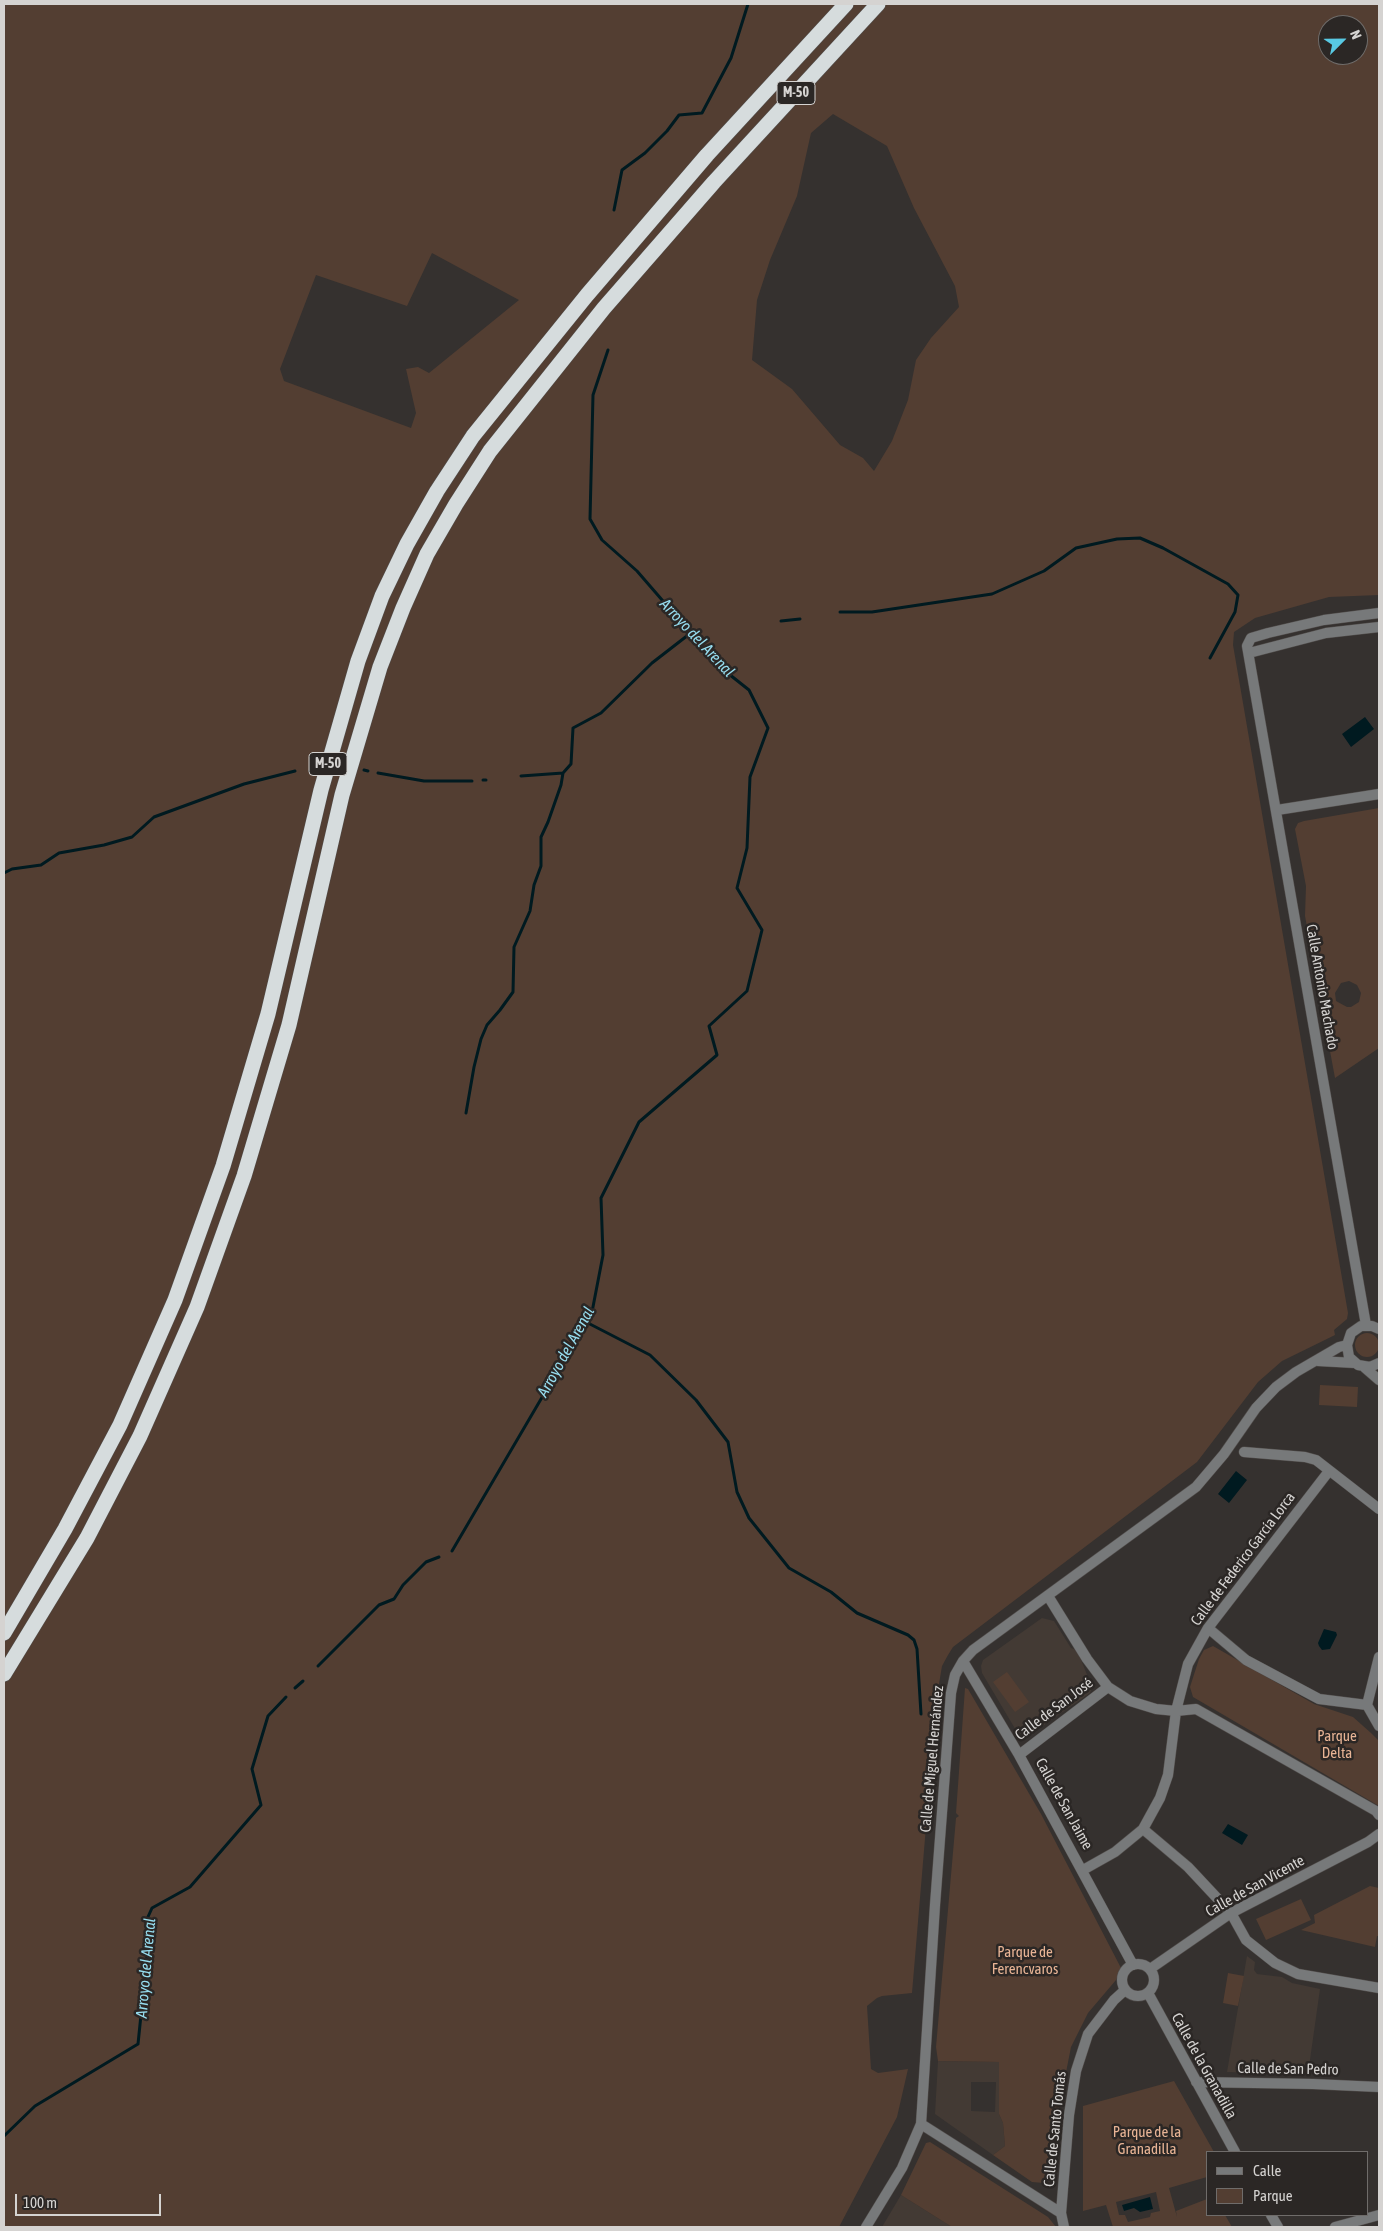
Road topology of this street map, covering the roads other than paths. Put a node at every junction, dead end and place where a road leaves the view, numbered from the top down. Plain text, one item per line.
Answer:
1 (846, 4) edge
2 (878, 4) edge
3 (1379, 613) edge
4 (1379, 627) edge
5 (1253, 638) junction
6 (1261, 649) junction
7 (1249, 653) junction
8 (1379, 794) edge
9 (1277, 810) junction
10 (1366, 1325) junction
11 (1379, 1329) edge
12 (1347, 1345) junction
13 (1318, 1361) junction
14 (1379, 1364) edge
15 (1360, 1365) junction
16 (1379, 1380) edge
17 (1244, 1452) dead end
18 (1328, 1470) junction
19 (1379, 1508) edge
20 (1048, 1596) junction
21 (1208, 1628) junction
22 (4, 1633) edge
23 (1379, 1657) edge
24 (963, 1661) junction
25 (4, 1674) edge
26 (1108, 1687) junction
27 (1367, 1705) junction
28 (1176, 1711) junction
29 (1379, 1726) edge
30 (1019, 1755) junction
31 (1379, 1815) edge
32 (1143, 1829) junction
33 (1379, 1834) edge
34 (1083, 1870) junction
35 (1231, 1913) junction
36 (1133, 1965) junction
37 (1150, 1970) junction
38 (1379, 1988) edge
39 (1125, 1990) junction
40 (1148, 1993) junction
41 (1196, 2082) junction
42 (1379, 2087) edge
43 (921, 2124) junction
44 (1234, 2151) edge
45 (1061, 2213) junction
46 (1379, 2215) edge
47 (1272, 2216) edge
48 (866, 2227) edge
49 (1064, 2227) edge
50 (1278, 2227) edge
51 (1335, 2227) edge

1 - 22 highway, M-50
2 - 25 highway, M-50
3 - 5 street
4 - 6 street
5 - 6 street
5 - 7 street
6 - 7 street
7 - 9 street, Calle Antonio Machado
8 - 9 street
9 - 10 street, Calle Antonio Machado
10 - 11 street
10 - 12 street
12 - 13 street, Calle de Miguel Hernández
12 - 15 street
13 - 15 street, Calle de Miguel Hernández
13 - 20 street, Calle de Miguel Hernández
14 - 15 street, Calle de Miguel Hernández
15 - 16 street
17 - 18 street
18 - 19 street
18 - 21 street, Calle de Federico García Lorca
20 - 24 street, Calle de Miguel Hernández
20 - 26 street
21 - 27 street
21 - 28 street, Calle de Federico García Lorca
23 - 27 street
24 - 30 street, Calle de San Jaime
24 - 43 street, Calle de Miguel Hernández
26 - 28 street
26 - 30 street, Calle de San José
27 - 29 street
28 - 31 street
28 - 32 street, Calle de Federico García Lorca
30 - 34 street, Calle de San Jaime
32 - 34 street, Calle de Federico García Lorca
32 - 35 street
33 - 35 street, Calle de San Vicente
34 - 36 street, Calle de San Jaime
35 - 37 street, Calle de San Vicente
35 - 38 street
36 - 37 street
36 - 39 street
37 - 40 street
39 - 40 street
39 - 45 street, Calle de Santo Tomás
40 - 41 street, Calle de la Granadilla
41 - 42 street, Calle de San Pedro
41 - 44 street, Calle de la Granadilla
43 - 45 street
43 - 48 street, Calle de Miguel Hernández
45 - 49 street, Calle de Santo Tomás
46 - 51 street
47 - 50 street

